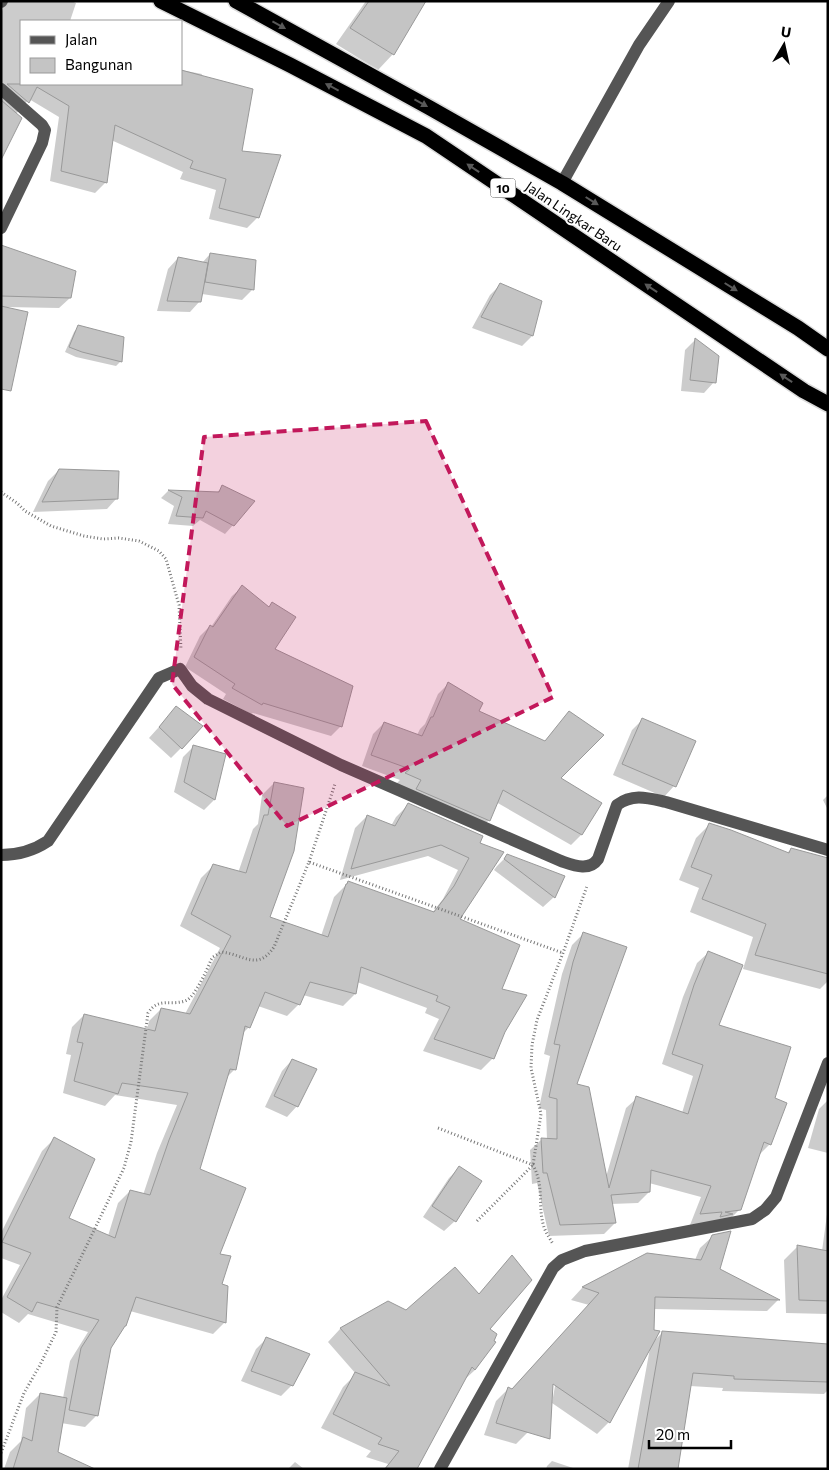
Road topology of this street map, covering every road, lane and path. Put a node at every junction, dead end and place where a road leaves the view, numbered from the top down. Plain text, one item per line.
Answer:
1 (161, 1) edge
2 (236, 1) edge
3 (669, 1) edge
4 (1, 89) edge
5 (562, 183) junction
6 (1, 228) edge
7 (828, 349) edge
8 (828, 404) edge
9 (1, 492) edge
10 (180, 670) junction
11 (341, 765) junction
12 (828, 850) edge
13 (1, 855) edge
14 (309, 862) junction
15 (594, 864) junction
16 (563, 953) junction
17 (827, 1072) edge
18 (438, 1128) dead end
19 (533, 1166) junction
20 (477, 1221) dead end
21 (562, 1260) junction
22 (1, 1453) edge
23 (440, 1469) edge

8 -> 1 highway, Jalan Lingkar Baru / 10
2 -> 5 highway, Jalan Lingkar Baru / 10
3 - 5 street
4 - 6 street
5 -> 7 highway, Jalan Lingkar Baru / 10
9 - 10 path
10 - 11 street
10 - 13 street
11 - 14 path
11 - 15 street
12 - 15 street
14 - 16 path
14 - 22 path
15 - 16 path
16 - 19 path
17 - 21 street
18 - 19 path
19 - 20 path
19 - 21 path
21 - 23 street

